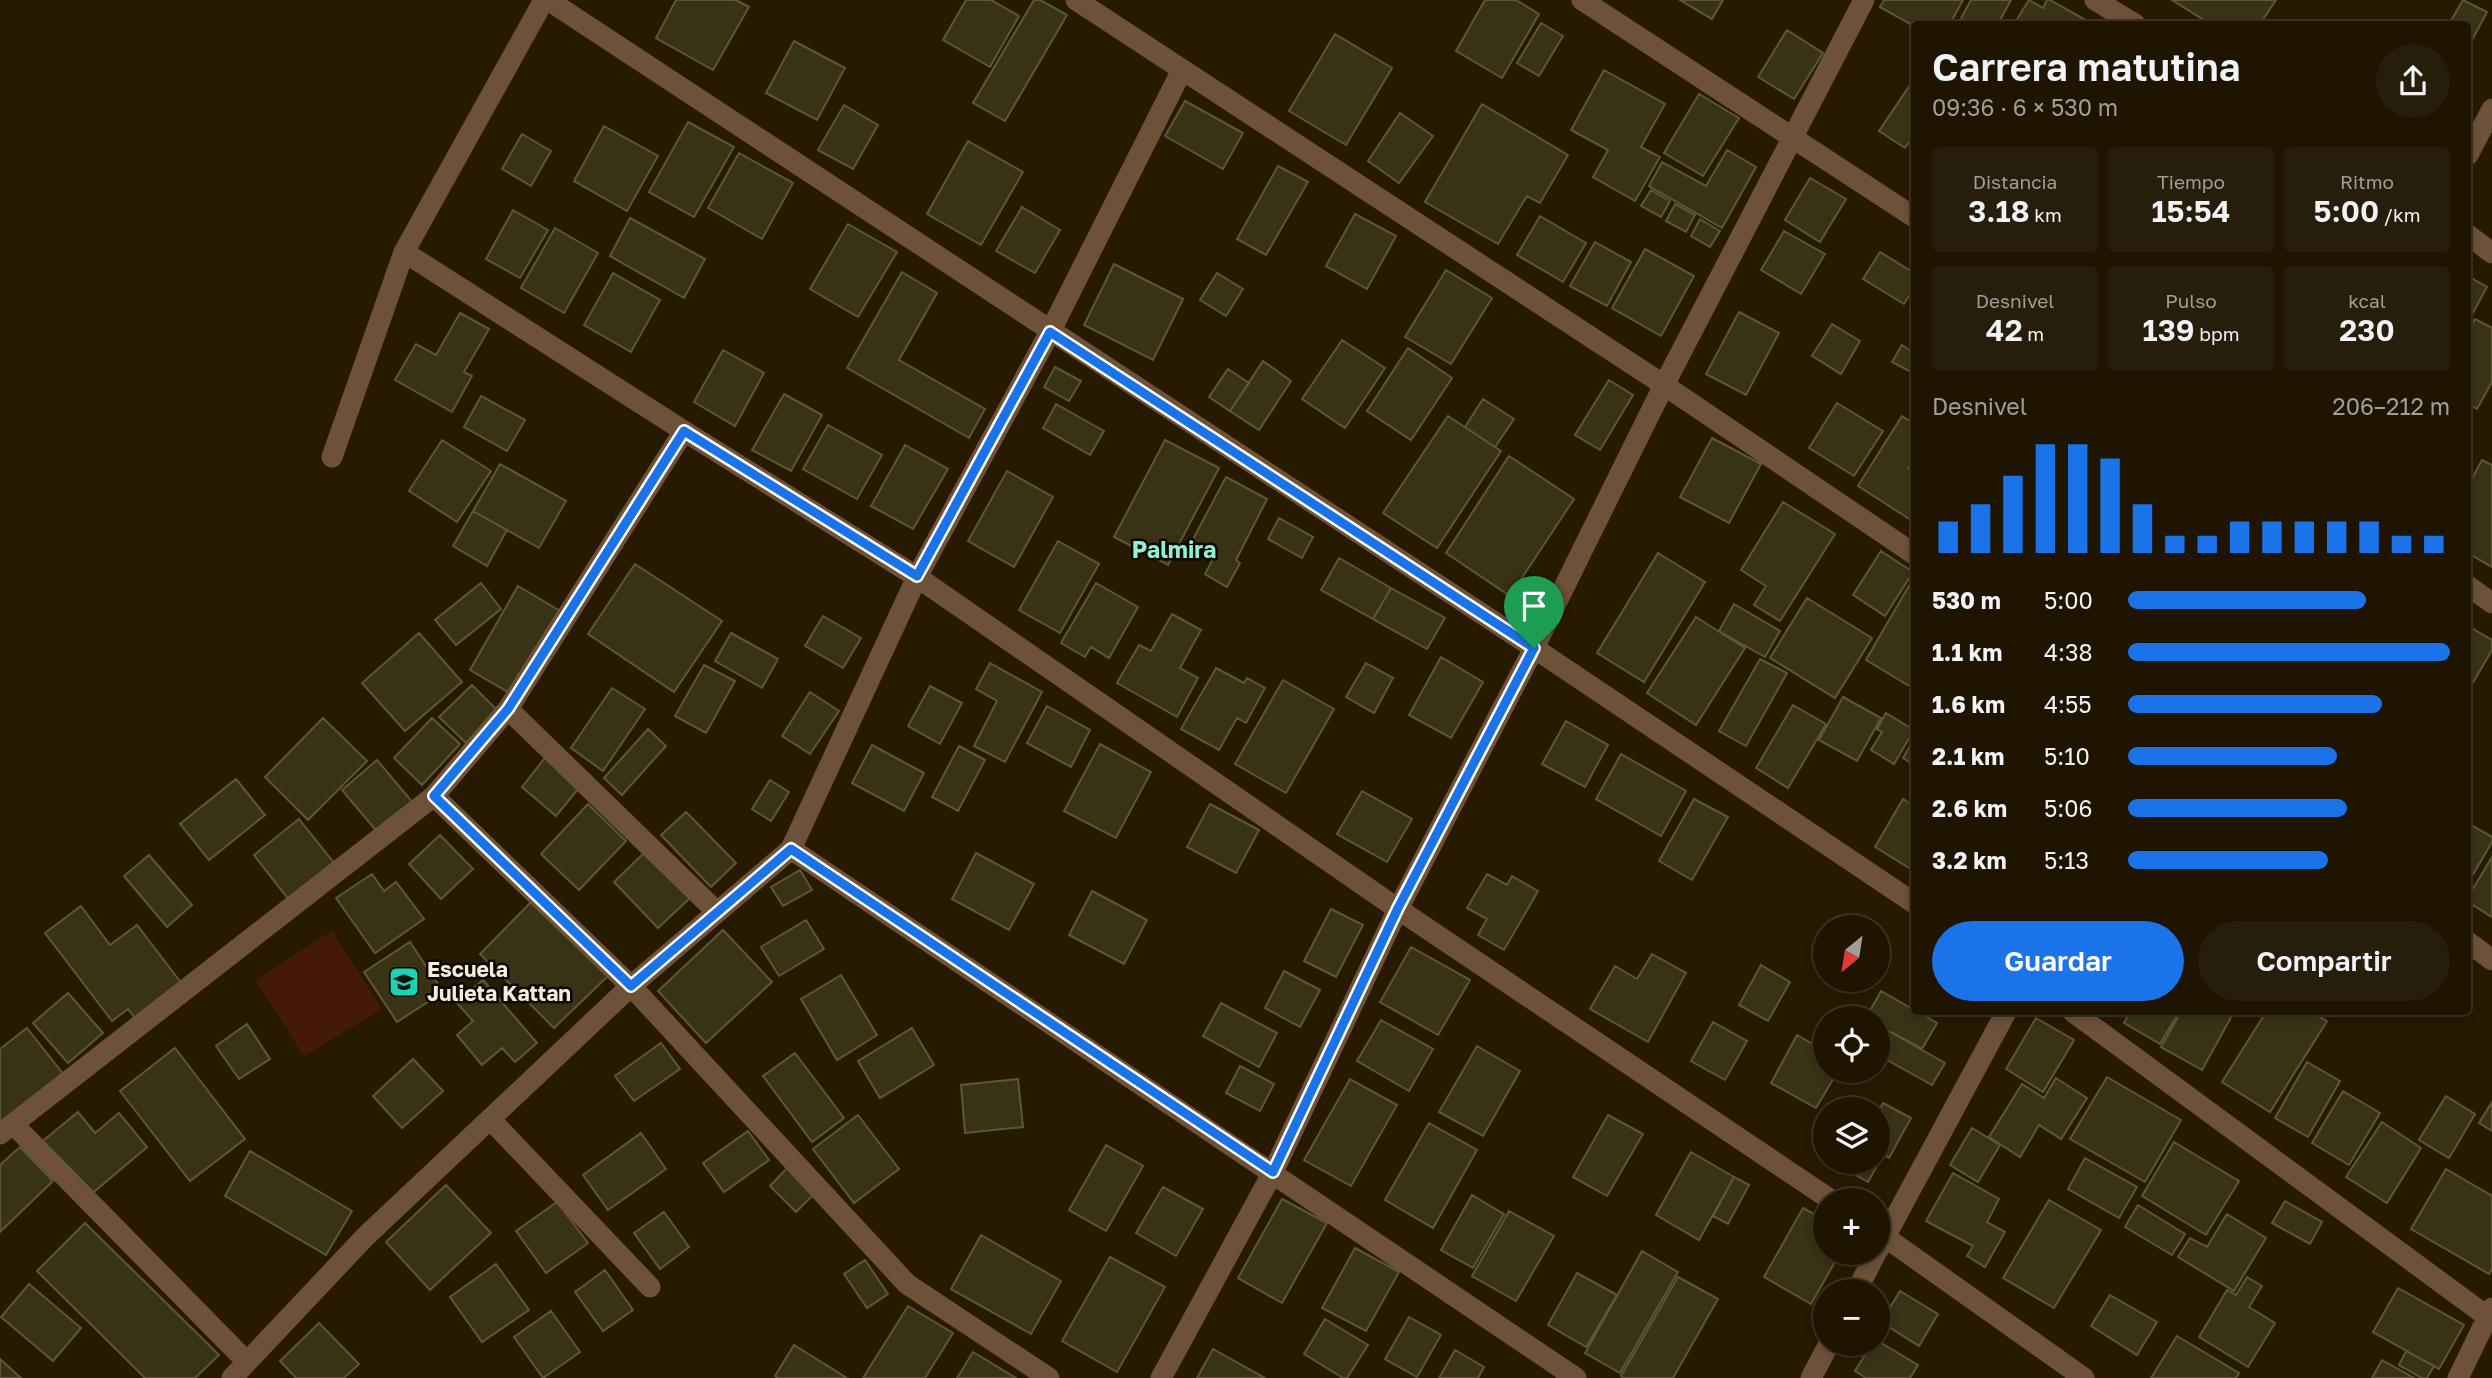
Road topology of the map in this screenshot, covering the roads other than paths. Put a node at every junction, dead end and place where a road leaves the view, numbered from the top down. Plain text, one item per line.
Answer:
1 (546, 0) edge
2 (1076, 0) edge
3 (1581, 0) edge
4 (1864, 0) edge
5 (2095, 0) edge
6 (2130, 21) edge
7 (1182, 70) junction
8 (2492, 109) edge
9 (1792, 137) junction
10 (2471, 149) edge
11 (1911, 215) edge
12 (2471, 237) edge
13 (404, 252) junction
14 (2492, 253) edge
15 (1050, 332) junction
16 (1664, 385) junction
17 (684, 431) junction
18 (332, 457) dead end
19 (1911, 552) edge
20 (917, 576) junction
21 (2471, 588) edge
22 (2492, 603) edge
23 (1534, 648) junction
24 (508, 709) junction
25 (434, 796) junction
26 (791, 849) junction
27 (1911, 901) edge
28 (1398, 908) junction
29 (717, 912) junction
30 (2471, 944) edge
31 (2492, 960) edge
32 (631, 986) junction
33 (2004, 1015) edge
34 (2077, 1015) edge
35 (491, 1120) junction
36 (7, 1129) edge
37 (1273, 1172) junction
38 (1813, 1188) edge
39 (1890, 1223) edge
40 (1890, 1250) edge
41 (650, 1287) dead end
42 (2490, 1315) edge
43 (1823, 1356) edge
44 (247, 1362) junction
45 (232, 1378) edge
46 (1048, 1378) edge
47 (1161, 1378) edge
48 (1576, 1378) edge
49 (1811, 1378) edge
50 (2084, 1378) edge
51 (2458, 1378) edge

1 - 13 street
1 - 15 street
2 - 7 street
3 - 9 street
4 - 9 street
5 - 6 street
7 - 15 street
7 - 16 street
8 - 10 street
9 - 11 street
9 - 16 street
12 - 14 street
13 - 17 street
13 - 18 street
15 - 20 street
15 - 23 street
16 - 19 street
16 - 23 street
17 - 20 street
17 - 24 street
20 - 26 street
20 - 28 street
21 - 22 street
23 - 27 street
23 - 28 street
24 - 25 street
24 - 29 street
25 - 32 street
25 - 36 street
26 - 29 street
26 - 37 street
28 - 37 street
28 - 38 street
29 - 32 street
30 - 31 street
32 - 35 street
32 - 46 street
33 - 39 street
34 - 42 street
35 - 41 street
35 - 44 street
36 - 44 street
37 - 47 street
37 - 48 street
40 - 50 street
42 - 51 street
43 - 49 street
44 - 45 street

